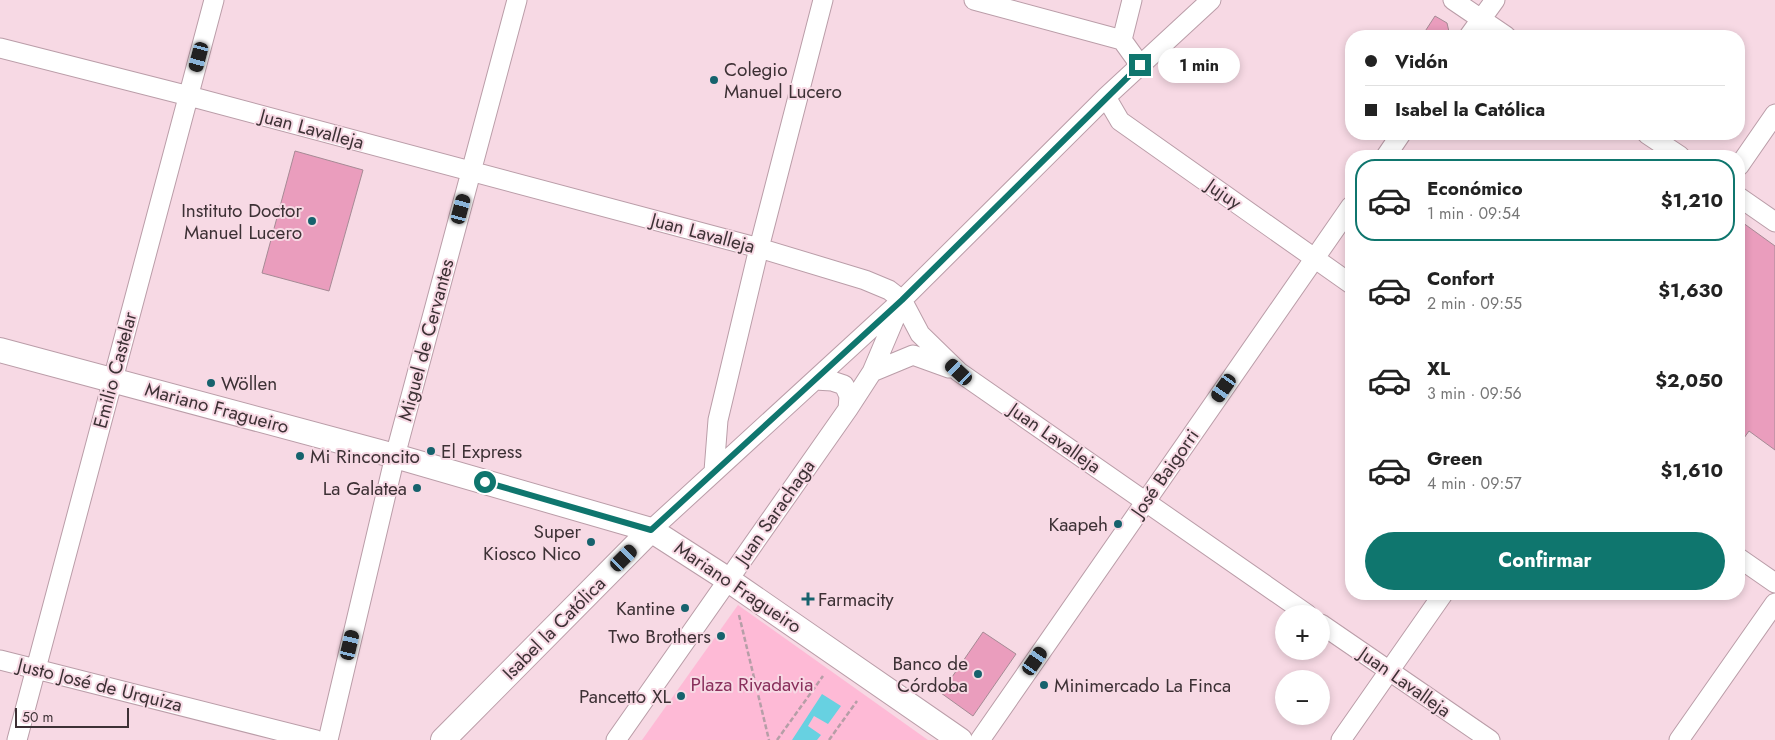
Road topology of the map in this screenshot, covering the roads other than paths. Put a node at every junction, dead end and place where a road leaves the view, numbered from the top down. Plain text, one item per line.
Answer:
1 (214, 0) edge
2 (517, 0) edge
3 (823, 0) edge
4 (974, 0) edge
5 (1132, 0) edge
6 (1210, 0) edge
7 (1453, 0) edge
8 (1495, 0) edge
9 (1481, 19) junction
10 (1473, 30) edge
11 (1497, 30) edge
12 (1122, 40) junction
13 (0, 48) edge
14 (1140, 65) junction
15 (189, 96) junction
16 (1106, 97) junction
17 (1775, 114) edge
18 (1656, 140) edge
19 (1671, 150) edge
20 (1745, 157) edge
21 (471, 171) junction
22 (1745, 201) edge
23 (1345, 215) edge
24 (1775, 222) edge
25 (759, 248) junction
26 (1315, 258) junction
27 (1345, 280) edge
28 (902, 300) junction
29 (0, 350) edge
30 (872, 372) junction
31 (959, 372) junction
32 (113, 380) junction
33 (815, 380) junction
34 (848, 409) junction
35 (395, 456) junction
36 (714, 471) junction
37 (1145, 502) junction
38 (651, 530) junction
39 (1745, 562) edge
40 (727, 579) junction
41 (1775, 583) edge
42 (1439, 600) edge
43 (1775, 603) edge
44 (1294, 605) edge
45 (1330, 630) edge
46 (0, 660) edge
47 (36, 670) junction
48 (1389, 671) junction
49 (17, 740) edge
50 (316, 740) edge
51 (328, 740) edge
52 (445, 740) edge
53 (616, 740) edge
54 (960, 740) edge
55 (980, 740) edge
56 (1341, 740) edge
57 (1490, 740) edge
58 (1679, 740) edge

1 - 15 street, Emilio Castelar
2 - 21 street, Miguel de Cervantes
3 - 25 street
4 - 12 street
5 - 12 street
6 - 14 street, Isabel la Católica
7 - 9 street
8 - 9 street
9 - 10 street
9 - 11 street
12 - 14 street
13 - 15 street, Juan Lavalleja
14 - 16 street, Isabel la Católica
15 - 21 street, Juan Lavalleja
15 - 32 street, Emilio Castelar
16 - 26 street, Jujuy
16 - 28 street, Isabel la Católica
17 - 20 street
18 - 19 street
21 - 25 street, Juan Lavalleja
21 - 35 street, Miguel de Cervantes
22 - 24 street
23 - 26 street, José Baigorri
25 - 28 street, Juan Lavalleja
25 - 36 street
26 - 27 street, Jujuy
26 - 37 street, José Baigorri
28 - 30 street, Juan Sarachaga
28 - 31 street, Juan Lavalleja
28 - 33 street, Isabel la Católica
29 - 32 main road, Mariano Fragueiro
30 - 31 street
30 - 34 street, Juan Sarachaga
31 - 37 street, Juan Lavalleja
32 - 35 main road, Mariano Fragueiro
32 - 47 street, Emilio Castelar
33 - 34 street
33 - 36 street, Isabel la Católica
34 - 40 street, Juan Sarachaga
35 - 38 main road, Mariano Fragueiro
35 - 51 street, Miguel de Cervantes
36 - 38 street, Isabel la Católica
37 - 44 street, Juan Lavalleja
37 - 55 street, José Baigorri
38 - 40 main road, Mariano Fragueiro
38 - 52 main road, Isabel la Católica
39 - 41 street
40 - 53 street, Juan Sarachaga
40 - 54 main road, Mariano Fragueiro
42 - 48 street
43 - 58 street
45 - 48 street, Juan Lavalleja
46 - 47 street, Justo José de Urquiza
47 - 49 street, Emilio Castelar
47 - 50 street, Justo José de Urquiza
48 - 56 street
48 - 57 street, Juan Lavalleja

